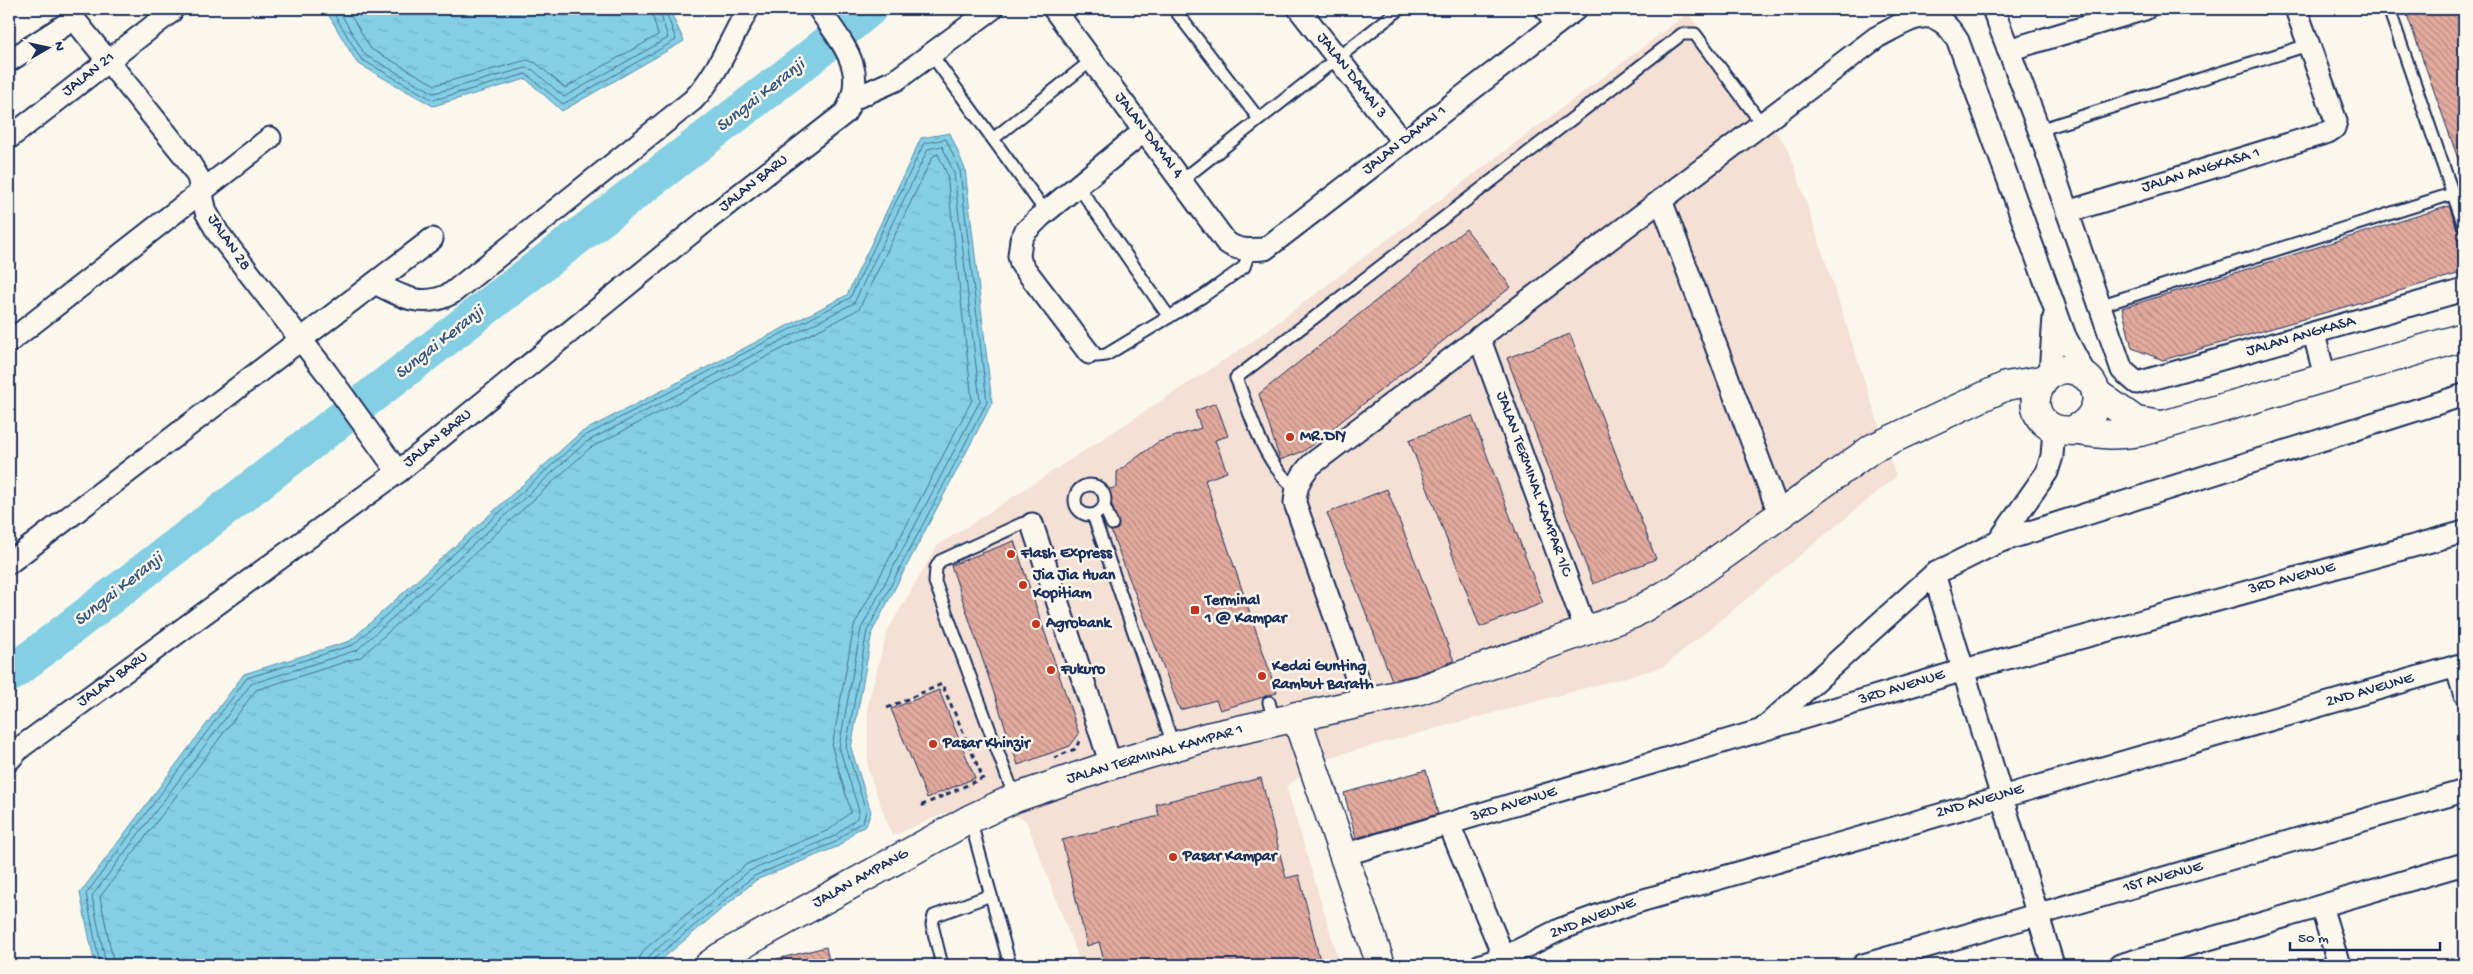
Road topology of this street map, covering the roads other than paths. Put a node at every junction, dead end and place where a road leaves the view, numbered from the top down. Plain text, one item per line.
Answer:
1 (748, 9) edge
2 (819, 9) edge
3 (992, 9) edge
4 (1054, 9) edge
5 (1174, 9) edge
6 (1299, 9) edge
7 (1400, 9) edge
8 (1576, 9) edge
9 (1993, 9) edge
10 (2145, 9) edge
11 (2296, 9) edge
12 (2389, 9) edge
13 (170, 12) dead end
14 (73, 14) edge
15 (1551, 16) edge
16 (2308, 45) junction
17 (2008, 50) junction
18 (931, 54) junction
19 (1337, 57) junction
20 (109, 60) junction
21 (1092, 60) junction
22 (9, 61) edge
23 (853, 99) junction
24 (1259, 119) junction
25 (1762, 124) junction
26 (2039, 130) junction
27 (1144, 131) junction
28 (9, 138) edge
29 (270, 138) dead end
30 (993, 139) junction
31 (1403, 142) junction
32 (1181, 181) junction
33 (1078, 186) junction
34 (202, 192) junction
35 (2455, 193) junction
36 (1662, 200) junction
37 (1046, 212) junction
38 (2067, 212) junction
39 (2464, 226) edge
40 (432, 239) dead end
41 (1250, 250) junction
42 (375, 283) junction
43 (2464, 290) edge
44 (2099, 306) junction
45 (2054, 307) junction
46 (1169, 317) junction
47 (2314, 334) junction
48 (1479, 337) junction
49 (2464, 337) edge
50 (301, 341) junction
51 (9, 342) edge
52 (1089, 353) joint
53 (2046, 376) junction
54 (2325, 377) junction
55 (2091, 385) junction
56 (2464, 396) edge
57 (1971, 404) junction
58 (2036, 407) junction
59 (2161, 425) junction
60 (2063, 430) junction
61 (398, 472) junction
62 (1296, 488) junction
63 (1104, 506) junction
64 (1093, 515) junction
65 (1780, 516) junction
66 (1032, 524) joint
67 (1112, 524) dead end
68 (2464, 532) edge
69 (1998, 542) junction
70 (9, 563) edge
71 (1934, 574) junction
72 (1586, 630) junction
73 (2460, 665) edge
74 (1964, 670) junction
75 (2464, 693) edge
76 (1365, 702) junction
77 (1279, 713) junction
78 (1761, 731) junction
79 (1174, 747) junction
80 (9, 760) edge
81 (1111, 765) junction
82 (2464, 791) edge
83 (2002, 795) junction
84 (1015, 798) junction
85 (970, 818) junction
86 (1450, 824) junction
87 (1343, 855) junction
88 (2464, 864) edge
89 (991, 895) junction
90 (2321, 906) junction
91 (2038, 914) junction
92 (1505, 962) edge
93 (709, 965) edge
94 (942, 965) edge
95 (1010, 965) edge
96 (1381, 965) edge
97 (1481, 965) edge
98 (1863, 965) edge
99 (2053, 965) edge
100 (2120, 965) edge
101 (2339, 965) edge

1 - 42 street
2 - 23 street, JALAN BARU
3 - 18 street
4 - 21 street, JALAN DAMAI 4
5 - 24 lane
6 - 19 street, JALAN DAMAI 3
7 - 19 lane
8 - 15 street, JALAN DAMAI 1
9 - 17 street
10 - 17 street
11 - 16 street
12 - 35 lane
13 - 20 street, JALAN 21
14 - 20 street, JALAN 28
14 - 22 street
15 - 31 street, JALAN DAMAI 1
16 - 26 lane
16 - 38 street, JALAN ANGKASA 1
17 - 26 street
18 - 23 street
18 - 30 lane
19 - 24 lane
19 - 31 street, JALAN DAMAI 3
20 - 28 street, JALAN 21
20 - 34 street, JALAN 28
21 - 27 street, JALAN DAMAI 4
21 - 30 lane
23 - 61 street, JALAN BARU
24 - 32 lane
25 - 36 street
25 - 45 street
25 - 62 lane
26 - 38 street
27 - 32 street, JALAN DAMAI 4
27 - 33 street
29 - 34 street
30 - 37 lane
31 - 41 street, JALAN DAMAI 1
32 - 41 street, JALAN DAMAI 4
33 - 37 street
33 - 46 lane
34 - 50 street, JALAN 28
34 - 51 street
35 - 39 lane
35 - 44 lane
36 - 48 street
36 - 65 street
37 - 52 street
38 - 44 street
40 - 42 street
41 - 46 lane
42 - 50 street
43 - 47 street, JALAN ANGKASA
44 - 47 street, JALAN ANGKASA
45 - 53 street
45 - 55 street
46 - 52 lane
47 - 54 street
48 - 62 street
48 - 72 street, JALAN TERMINAL KAMPAR 1/C
49 - 54 street
50 - 61 street, JALAN 28
50 - 70 street
53 - 55 street
53 - 57 street, JALAN TERMINAL KAMPAR 1
53 - 58 street
54 - 59 street
55 - 59 street
55 - 60 street
56 - 69 street
57 - 58 street
57 - 65 street, JALAN TERMINAL KAMPAR 1
58 - 60 street
59 - 60 street
60 - 69 street
61 - 80 street, JALAN BARU
62 - 76 street
63 - 64 lane
63 - 64 lane
63 - 67 lane
64 - 79 lane
65 - 72 street, JALAN TERMINAL KAMPAR 1
66 - 81 street
66 - 84 lane
68 - 74 street, 3RD AVENUE
69 - 71 street
71 - 74 street
71 - 78 street
72 - 76 street, JALAN TERMINAL KAMPAR 1
73 - 75 street
73 - 83 street, 2ND AVEUNE
74 - 78 street, 3RD AVENUE
74 - 83 street
76 - 77 street, JALAN TERMINAL KAMPAR 1
77 - 79 street, JALAN TERMINAL KAMPAR 1
77 - 87 street
78 - 86 street, 3RD AVENUE
79 - 81 street, JALAN TERMINAL KAMPAR 1
81 - 84 street, JALAN TERMINAL KAMPAR 1
82 - 91 street, 1ST AVENUE
83 - 91 street
83 - 92 street, 2ND AVEUNE
84 - 85 street, JALAN AMPANG
85 - 89 lane
85 - 93 street, JALAN AMPANG
86 - 87 street, 3RD AVENUE
86 - 92 street
87 - 96 street
88 - 90 street
89 - 94 lane
89 - 95 lane
90 - 100 street
90 - 101 street
91 - 98 street, 1ST AVENUE
91 - 99 street
92 - 97 street, 2ND AVEUNE

